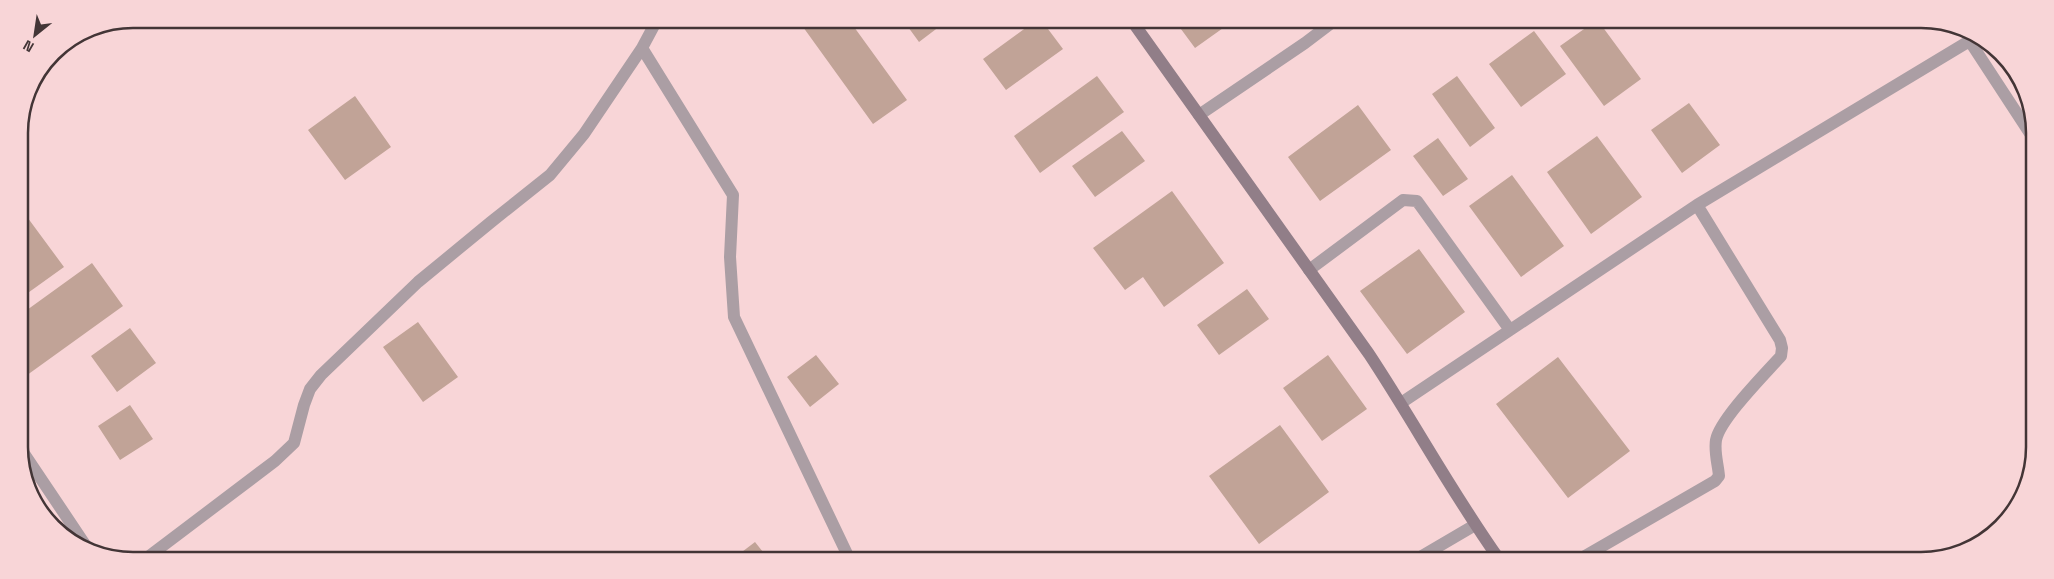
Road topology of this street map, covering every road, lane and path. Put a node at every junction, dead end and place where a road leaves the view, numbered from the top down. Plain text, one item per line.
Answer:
1 (653, 28) edge
2 (1137, 28) edge
3 (1325, 28) edge
4 (1970, 40) edge
5 (1974, 42) edge
6 (642, 48) junction
7 (1199, 115) junction
8 (2026, 127) edge
9 (1697, 204) junction
10 (1309, 270) junction
11 (1510, 330) junction
12 (1401, 403) junction
13 (29, 461) edge
14 (1475, 525) junction
15 (80, 538) edge
16 (1430, 551) edge
17 (1494, 551) edge
18 (1594, 551) edge
19 (153, 552) edge
20 (846, 552) edge

1 - 6 street
2 - 7 street
3 - 7 street
4 - 9 street
5 - 8 street
6 - 19 street
6 - 20 street
7 - 10 street
9 - 11 street
9 - 18 street
10 - 11 street
10 - 12 street
11 - 12 street
12 - 14 street
13 - 15 street
14 - 16 street
14 - 17 street

